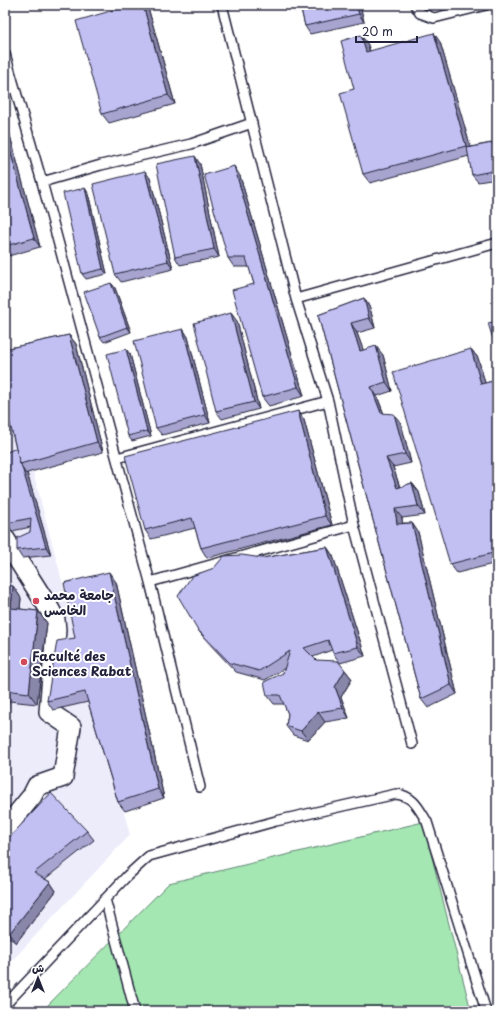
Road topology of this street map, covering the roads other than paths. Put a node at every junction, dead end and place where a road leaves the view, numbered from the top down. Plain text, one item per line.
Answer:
1 (222, 5) edge
2 (415, 5) edge
3 (486, 5) edge
4 (5, 54) edge
5 (252, 123) junction
6 (42, 182) junction
7 (497, 243) edge
8 (296, 299) junction
9 (328, 401) junction
10 (117, 458) junction
11 (354, 525) junction
12 (5, 539) edge
13 (150, 582) junction
14 (412, 744) dead end
15 (200, 787) dead end
16 (5, 829) edge
17 (105, 899) junction
18 (5, 1005) edge
19 (135, 1011) edge
20 (486, 1011) edge

1 - 5 lane
2 - 3 lane
4 - 6 lane
5 - 6 lane
5 - 8 lane
6 - 10 lane
7 - 8 lane
8 - 9 lane
9 - 10 lane
9 - 11 lane
10 - 13 lane
11 - 13 lane
11 - 14 lane
12 - 16 street
13 - 15 lane
17 - 18 lane
17 - 19 lane
17 - 20 lane

